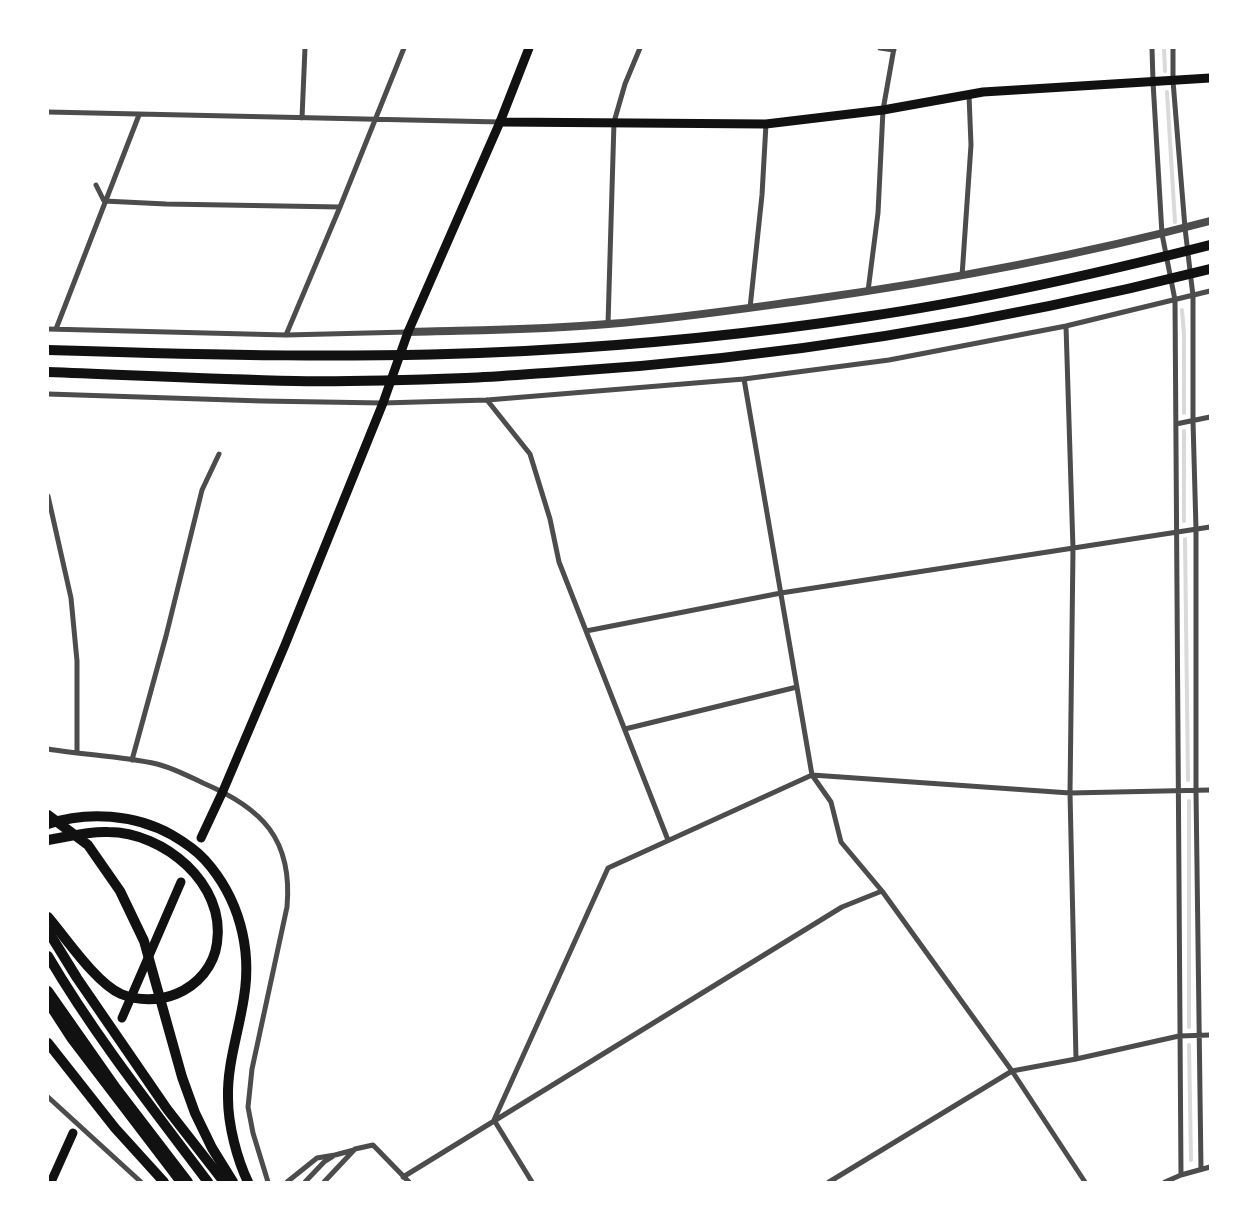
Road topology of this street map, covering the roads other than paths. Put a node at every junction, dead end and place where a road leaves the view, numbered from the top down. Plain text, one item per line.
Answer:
1 (305, 48) edge
2 (404, 48) edge
3 (529, 48) edge
4 (640, 48) edge
5 (880, 48) edge
6 (1152, 48) edge
7 (1173, 48) edge
8 (894, 49) edge
9 (1210, 78) edge
10 (1173, 81) junction
11 (1153, 82) junction
12 (969, 95) junction
13 (883, 110) junction
14 (48, 112) edge
15 (139, 115) junction
16 (302, 118) junction
17 (374, 120) junction
18 (500, 122) junction
19 (614, 122) junction
20 (766, 124) junction
21 (96, 185) dead end
22 (104, 201) junction
23 (340, 207) junction
24 (1210, 221) edge
25 (1184, 228) junction
26 (1162, 234) junction
27 (1210, 245) edge
28 (1210, 269) edge
29 (962, 276) junction
30 (1210, 291) edge
31 (868, 292) junction
32 (1193, 296) junction
33 (1174, 300) junction
34 (750, 308) junction
35 (608, 324) junction
36 (1066, 326) junction
37 (48, 329) edge
38 (56, 330) junction
39 (408, 332) junction
40 (286, 335) junction
41 (48, 350) edge
42 (48, 372) edge
43 (744, 380) junction
44 (48, 394) edge
45 (487, 400) junction
46 (383, 403) junction
47 (1210, 417) edge
48 (1193, 421) junction
49 (1176, 424) junction
50 (219, 454) dead end
51 (48, 496) edge
52 (1210, 527) edge
53 (1196, 529) junction
54 (1176, 532) junction
55 (1073, 548) junction
56 (781, 593) junction
57 (586, 631) junction
58 (797, 687) junction
59 (625, 729) junction
60 (48, 749) edge
61 (77, 753) junction
62 (132, 760) junction
63 (812, 775) junction
64 (1210, 790) edge
65 (223, 791) junction
66 (1178, 791) junction
67 (1196, 791) junction
68 (1070, 793) junction
69 (48, 815) edge
70 (48, 824) edge
71 (201, 838) dead end
72 (48, 840) edge
73 (668, 840) junction
74 (180, 882) dead end
75 (882, 891) junction
76 (48, 917) edge
77 (48, 932) edge
78 (48, 956) edge
79 (48, 991) edge
80 (48, 1002) edge
81 (122, 1018) dead end
82 (1199, 1035) junction
83 (1210, 1035) edge
84 (1180, 1036) junction
85 (48, 1043) edge
86 (48, 1054) edge
87 (1076, 1059) junction
88 (1012, 1071) junction
89 (48, 1097) edge
90 (494, 1120) junction
91 (73, 1133) dead end
92 (355, 1149) junction
93 (335, 1155) junction
94 (1210, 1167) edge
95 (1201, 1169) junction
96 (1181, 1175) junction
97 (403, 1177) junction
98 (52, 1182) edge
99 (140, 1182) edge
100 (164, 1182) edge
101 (172, 1182) edge
102 (181, 1182) edge
103 (188, 1182) edge
104 (208, 1182) edge
105 (224, 1182) edge
106 (233, 1182) edge
107 (248, 1182) edge
108 (268, 1182) edge
109 (287, 1182) edge
110 (305, 1182) edge
111 (324, 1182) edge
112 (409, 1182) edge
113 (532, 1182) edge
114 (829, 1182) edge
115 (1085, 1182) edge
116 (1165, 1182) edge

1 - 16 street
2 - 17 street
3 - 18 main road
4 - 19 street
5 - 8 street
6 - 11 street
7 - 10 street
8 - 13 street
9 - 10 main road
10 - 11 main road
10 - 25 street
11 - 12 main road
11 - 26 street
12 - 13 main road
12 - 29 street
13 - 20 main road
13 - 31 street
14 - 15 street
15 - 16 street
15 - 22 street
16 - 17 street
17 - 18 street
17 - 23 street
18 - 19 main road
18 - 39 main road
19 - 20 main road
19 - 35 street
20 - 34 street
21 - 22 street
22 - 23 street
22 - 38 street
23 - 40 street
24 - 25 street
25 - 26 street
25 - 32 street
26 - 29 street
26 - 33 street
27 - 41 highway
28 - 42 highway
29 - 31 street
30 - 32 street
31 - 34 street
32 - 33 street
32 - 48 street
33 - 36 street
33 - 49 street
34 - 35 street
35 - 39 street
36 - 43 street
36 - 55 street
37 - 38 street
38 - 40 street
39 - 40 street
39 - 46 main road
43 - 45 street
43 - 56 street
44 - 46 street
45 - 46 street
45 - 57 street
46 - 65 main road
47 - 48 street
48 - 49 street
48 - 53 street
49 - 54 street
50 - 62 street
51 - 61 street
52 - 53 street
53 - 54 street
53 - 67 street
54 - 55 street
54 - 66 street
55 - 56 street
55 - 68 street
56 - 57 street
56 - 58 street
57 - 59 street
58 - 59 street
58 - 63 street
59 - 73 street
60 - 61 street
61 - 62 street
62 - 65 street
63 - 68 street
63 - 73 street
63 - 75 street
64 - 67 street
65 - 71 main road
65 - 108 street
66 - 67 street
66 - 68 street
66 - 84 street
67 - 82 street
68 - 87 street
69 - 106 highway
70 - 107 highway
72 - 76 highway
73 - 90 street
74 - 81 main road
75 - 88 street
75 - 90 street
77 - 105 highway
78 - 104 highway
79 - 103 highway
80 - 102 highway
82 - 83 street
82 - 84 street
82 - 95 street
84 - 87 street
84 - 96 street
85 - 100 highway
86 - 101 highway
87 - 88 street
88 - 114 street
88 - 115 street
89 - 99 street
90 - 97 street
90 - 113 street
91 - 98 main road
92 - 93 street
92 - 97 street
92 - 111 street
93 - 109 street
93 - 110 street
94 - 95 street
95 - 96 street
96 - 116 street
97 - 112 street

